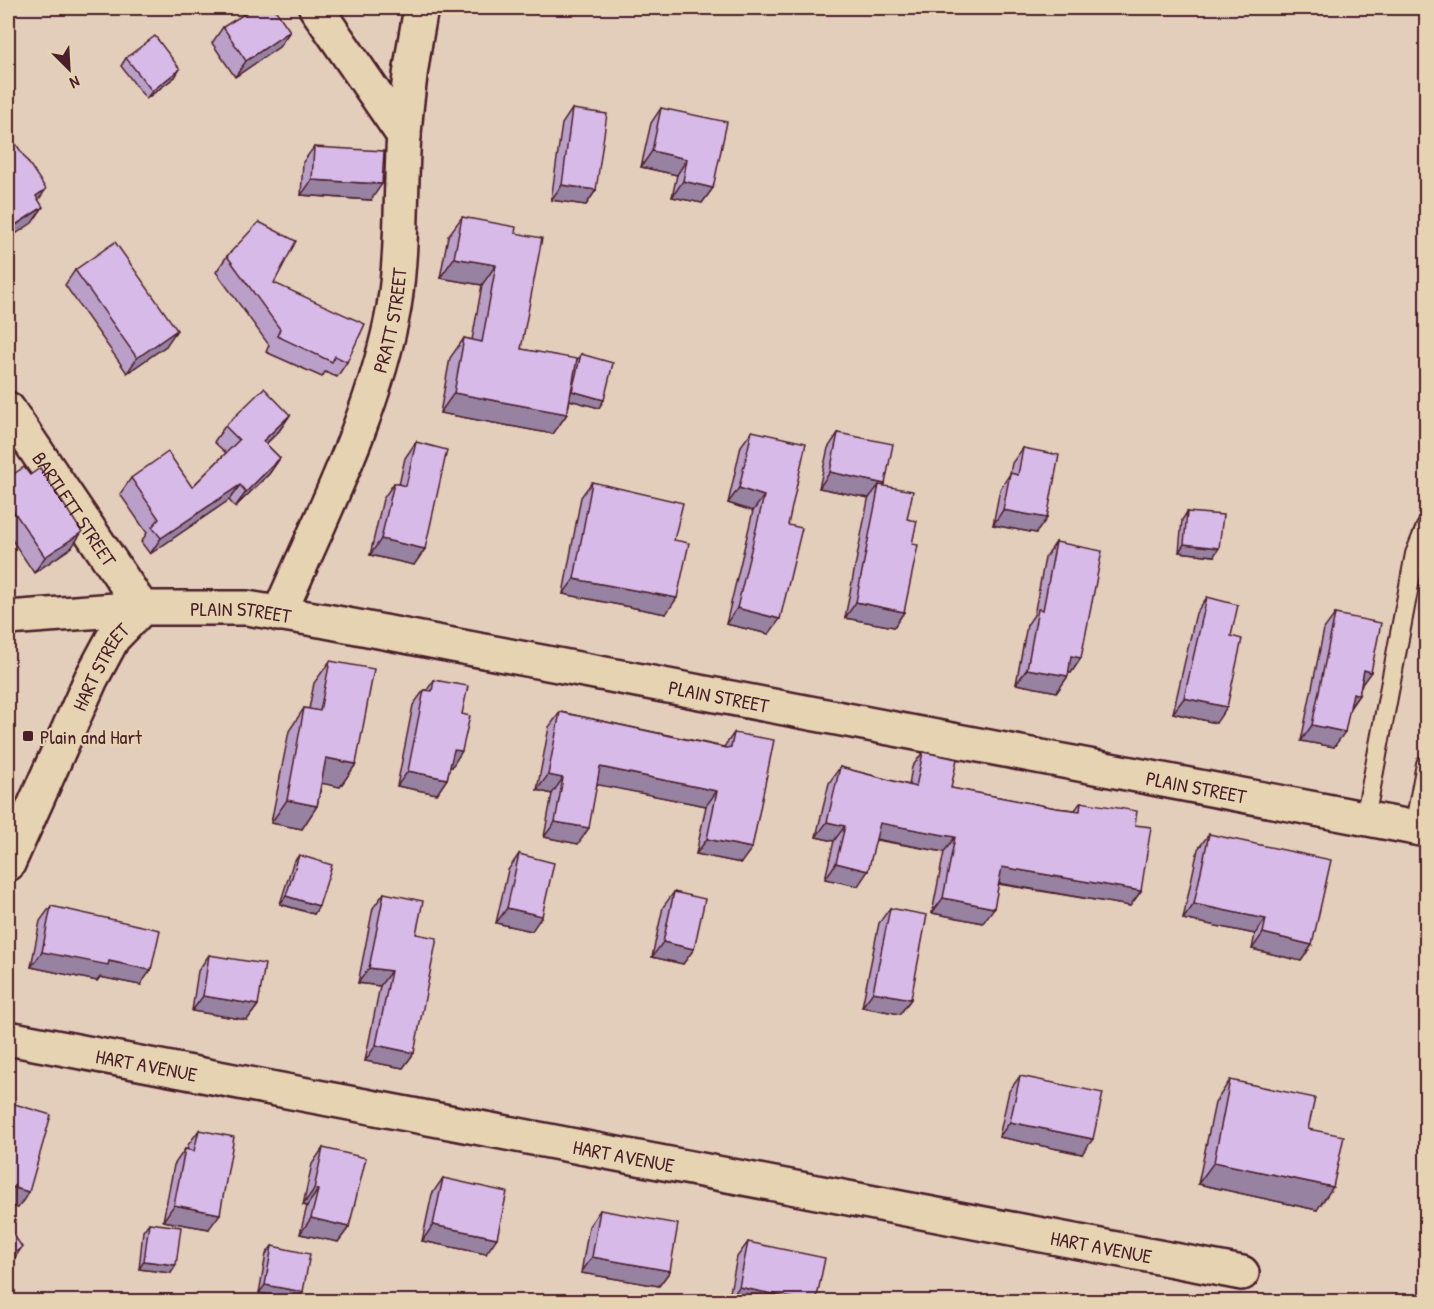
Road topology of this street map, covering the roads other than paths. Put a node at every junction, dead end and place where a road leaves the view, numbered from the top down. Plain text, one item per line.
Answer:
1 (316, 8) edge
2 (421, 8) edge
3 (404, 136) junction
4 (8, 409) edge
5 (1426, 527) edge
6 (142, 608) junction
7 (279, 614) junction
8 (8, 618) edge
9 (1426, 764) edge
10 (1365, 819) junction
11 (1420, 829) edge
12 (8, 864) edge
13 (8, 1038) edge
14 (1242, 1273) dead end

1 - 3 street
2 - 3 street, PRATT STREET
3 - 7 street, PRATT STREET
4 - 6 street, BARTLETT STREET
5 - 10 lane
6 - 7 street, PLAIN STREET
6 - 8 street, PLAIN STREET
6 - 12 street, HART STREET
7 - 10 street, PLAIN STREET
9 - 11 lane
10 - 11 street, PLAIN STREET
13 - 14 street, HART AVENUE

